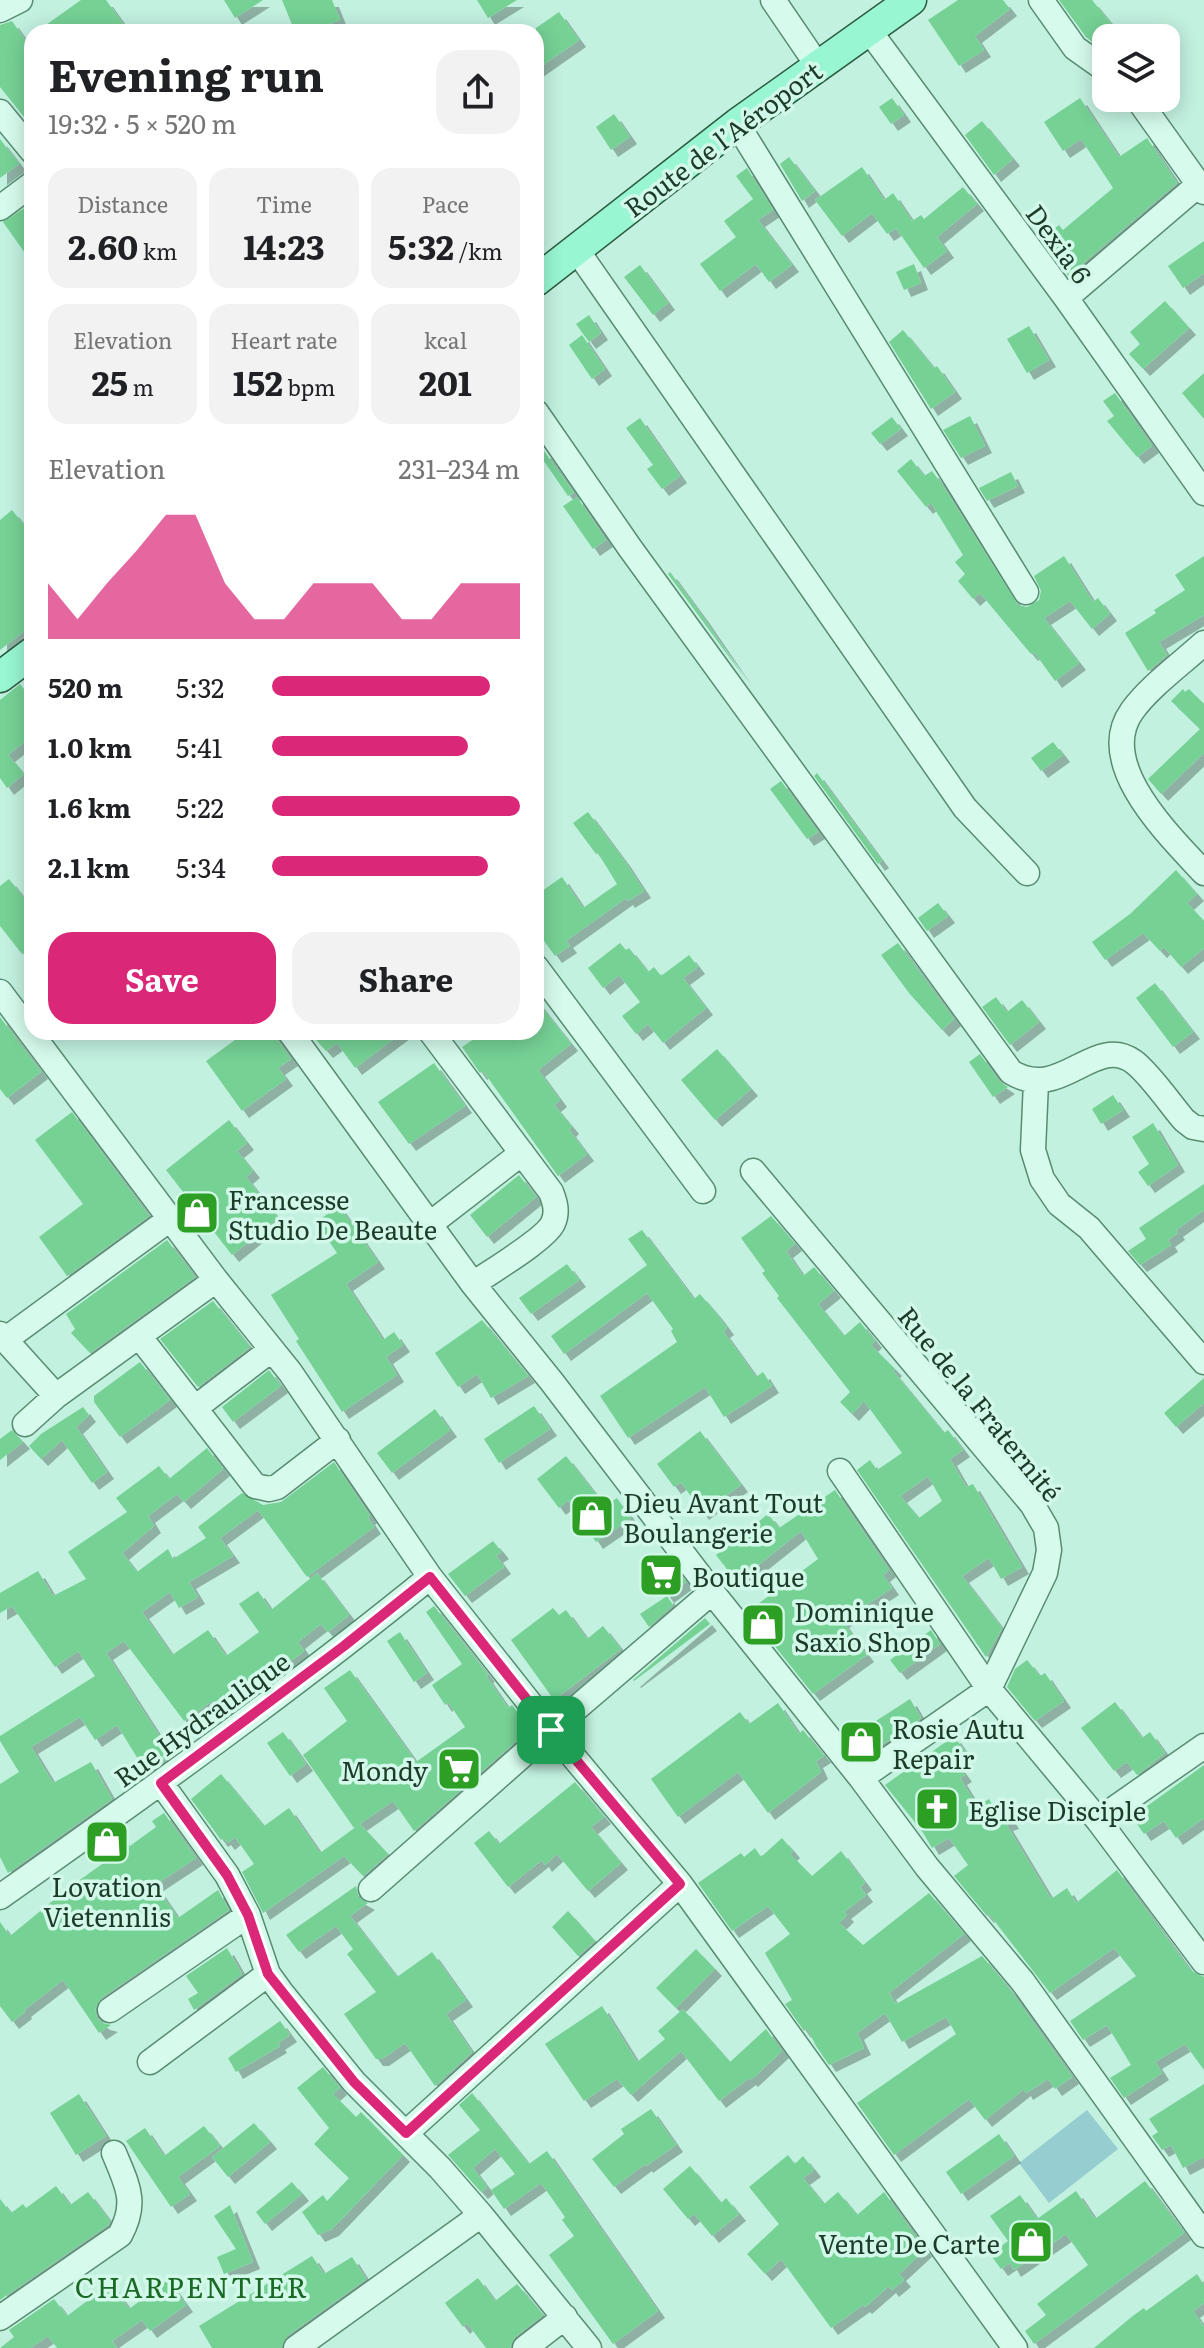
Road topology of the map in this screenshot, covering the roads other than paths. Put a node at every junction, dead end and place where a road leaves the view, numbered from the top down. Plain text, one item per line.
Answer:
1 (20, 0) edge
2 (773, 0) edge
3 (911, 0) edge
4 (1041, 0) edge
5 (0, 10) edge
6 (868, 29) junction
7 (1092, 60) edge
8 (818, 66) junction
9 (0, 112) edge
10 (1147, 112) edge
11 (737, 124) junction
12 (24, 141) edge
13 (1201, 189) edge
14 (24, 190) edge
15 (0, 208) edge
16 (576, 249) junction
17 (544, 275) edge
18 (1066, 298) junction
19 (544, 423) edge
20 (1203, 489) edge
21 (1026, 592) dead end
22 (1204, 643) edge
23 (1027, 873) dead end
24 (1204, 873) edge
25 (544, 978) edge
26 (0, 992) edge
27 (24, 1024) edge
28 (36, 1040) edge
29 (296, 1040) edge
30 (437, 1040) edge
31 (1036, 1082) junction
32 (1204, 1129) edge
33 (522, 1153) junction
34 (753, 1171) dead end
35 (703, 1191) dead end
36 (170, 1219) junction
37 (430, 1224) junction
38 (216, 1280) junction
39 (473, 1284) junction
40 (139, 1336) junction
41 (3, 1337) edge
42 (271, 1350) junction
43 (1204, 1362) edge
44 (56, 1396) junction
45 (195, 1408) junction
46 (25, 1424) dead end
47 (338, 1440) junction
48 (840, 1471) dead end
49 (430, 1577) junction
50 (712, 1592) junction
51 (989, 1689) junction
52 (551, 1730) junction
53 (1204, 1746) edge
54 (861, 1778) junction
55 (161, 1783) junction
56 (1098, 1820) junction
57 (680, 1884) junction
58 (371, 1889) dead end
59 (0, 1897) edge
60 (248, 1915) junction
61 (1204, 1962) edge
62 (268, 1974) junction
63 (110, 2010) dead end
64 (150, 2062) dead end
65 (406, 2133) junction
66 (114, 2153) dead end
67 (481, 2215) junction
68 (1204, 2235) edge
69 (565, 2317) junction
70 (0, 2318) edge
71 (296, 2348) edge
72 (525, 2348) edge
73 (589, 2348) edge
74 (1015, 2348) edge

1 - 5 street
2 - 8 street
3 - 6 main road, Route de l’Aéroport
4 - 7 street
6 - 8 main road, Route de l’Aéroport
6 - 18 street, Dexia 6
8 - 11 main road, Route de l’Aéroport
9 - 12 street
10 - 13 street
11 - 16 main road, Route de l’Aéroport
11 - 21 street
13 - 18 street
14 - 15 street
16 - 17 main road, Route de l’Aéroport
16 - 23 street
18 - 20 street, Dexia 6
19 - 31 street
22 - 24 street
25 - 35 street
26 - 27 street
28 - 36 street
29 - 37 street
30 - 33 street
31 - 32 street
31 - 43 street
33 - 37 street
33 - 39 street
34 - 51 street, Rue de la Fraternité
36 - 38 street
36 - 41 street
37 - 39 street
38 - 40 street
38 - 42 street
39 - 50 street
40 - 44 street
40 - 45 street
41 - 44 street
42 - 45 street
42 - 47 street
44 - 46 street
45 - 47 street
47 - 49 street
48 - 51 street
49 - 52 street
49 - 55 street, Rue Hydraulique
50 - 52 street
50 - 54 street
51 - 54 street, Rue de la Fraternité
51 - 56 street
52 - 57 street
52 - 58 street
53 - 56 street
54 - 68 street
55 - 59 street, Rue Hydraulique
55 - 60 street
56 - 61 street
57 - 65 street
57 - 74 street
60 - 62 street
60 - 63 street
62 - 64 street
62 - 65 street
65 - 67 street
66 - 70 street
67 - 69 street
67 - 71 street
69 - 72 street
69 - 73 street

